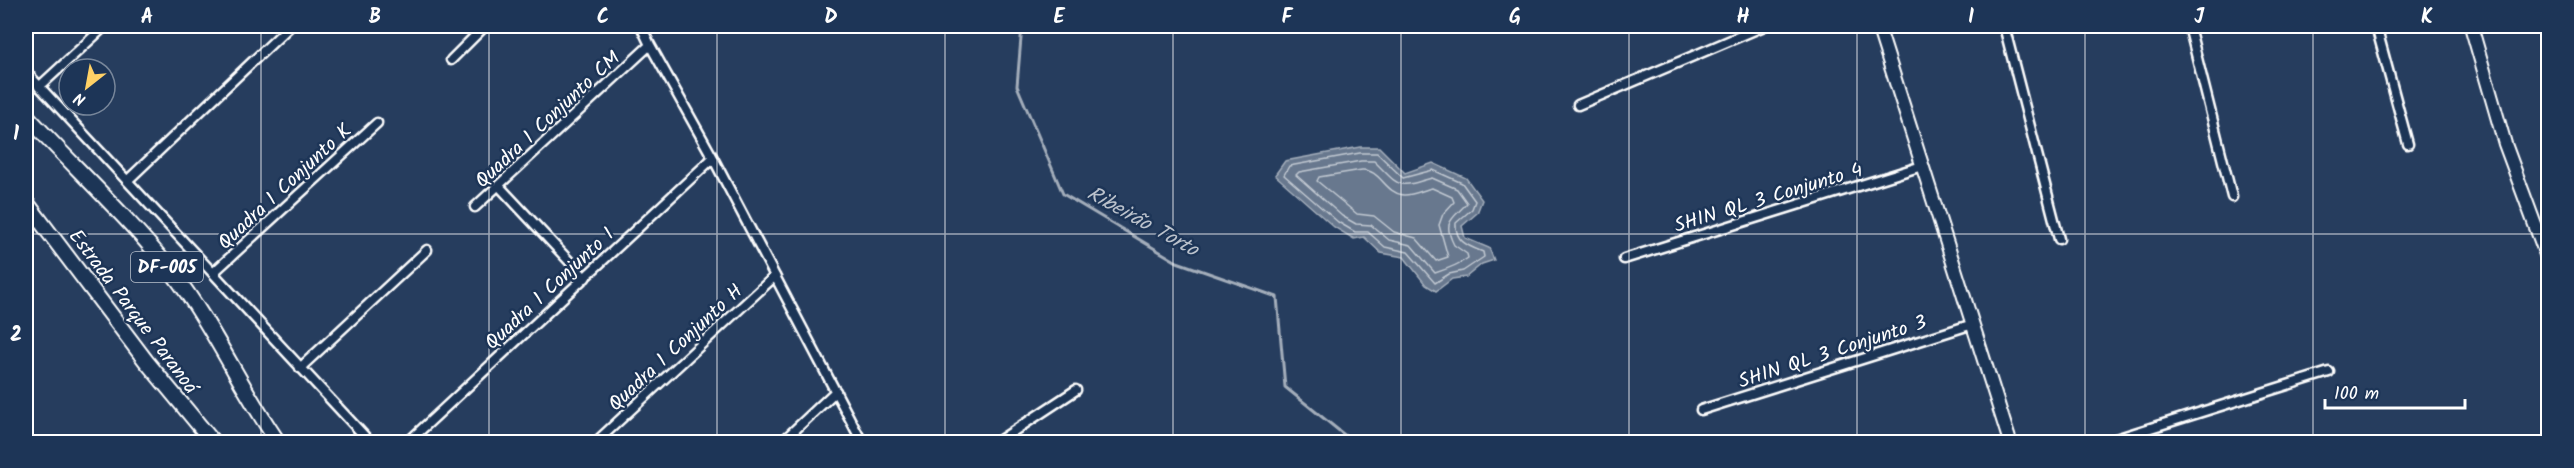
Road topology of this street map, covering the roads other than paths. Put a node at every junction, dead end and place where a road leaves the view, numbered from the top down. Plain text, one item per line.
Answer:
1 (105, 26) edge
2 (290, 26) edge
3 (485, 26) edge
4 (640, 26) edge
5 (1764, 26) edge
6 (1878, 26) edge
7 (2004, 26) edge
8 (2189, 26) edge
9 (2376, 26) edge
10 (2471, 26) edge
11 (2485, 26) edge
12 (2474, 39) junction
13 (650, 45) junction
14 (451, 60) dead end
15 (26, 72) edge
16 (39, 87) junction
17 (1578, 105) dead end
18 (26, 115) edge
19 (377, 123) dead end
20 (2408, 144) dead end
21 (713, 158) junction
22 (1922, 166) junction
23 (128, 180) junction
24 (499, 186) junction
25 (2232, 197) dead end
26 (26, 202) edge
27 (476, 207) dead end
28 (2533, 224) junction
29 (2548, 235) edge
30 (2059, 239) dead end
31 (427, 250) dead end
32 (1624, 259) dead end
33 (2548, 260) edge
34 (213, 273) junction
35 (775, 276) junction
36 (585, 278) junction
37 (1973, 324) junction
38 (300, 368) junction
39 (2329, 372) dead end
40 (1076, 390) dead end
41 (836, 391) junction
42 (1701, 410) dead end
43 (213, 442) edge
44 (278, 442) edge
45 (370, 442) edge
46 (408, 442) edge
47 (596, 442) edge
48 (782, 442) edge
49 (862, 442) edge
50 (997, 442) edge
51 (2010, 442) edge
52 (2106, 442) edge

1 - 16 street
2 - 23 street
3 - 14 street
4 - 13 street
5 - 17 street
6 - 22 street
7 - 30 street
8 - 25 street
9 - 20 street
10 - 12 street
11 - 12 street
12 - 28 street
13 - 21 street
13 - 24 street, Quadra 1 Conjunto CM
15 - 16 street
16 - 23 street
18 - 44 main road, DF-005
19 - 34 street, Quadra 1 Conjunto K
21 - 35 street
21 - 36 street, Quadra 1 Conjunto I
22 - 32 street, SHIN QL 3 Conjunto 4
22 - 37 street
23 - 34 street
24 - 27 street, Quadra 1 Conjunto CM
24 - 36 street
26 - 43 main road, Estrada Parque Paranoá
28 - 29 street
28 - 33 street
31 - 38 street
34 - 38 street
35 - 41 street
35 - 47 street, Quadra 1 Conjunto H
36 - 46 street, Quadra 1 Conjunto I
37 - 42 street, SHIN QL 3 Conjunto 3
37 - 51 street
38 - 45 street
39 - 52 street
40 - 50 street
41 - 48 street
41 - 49 street

